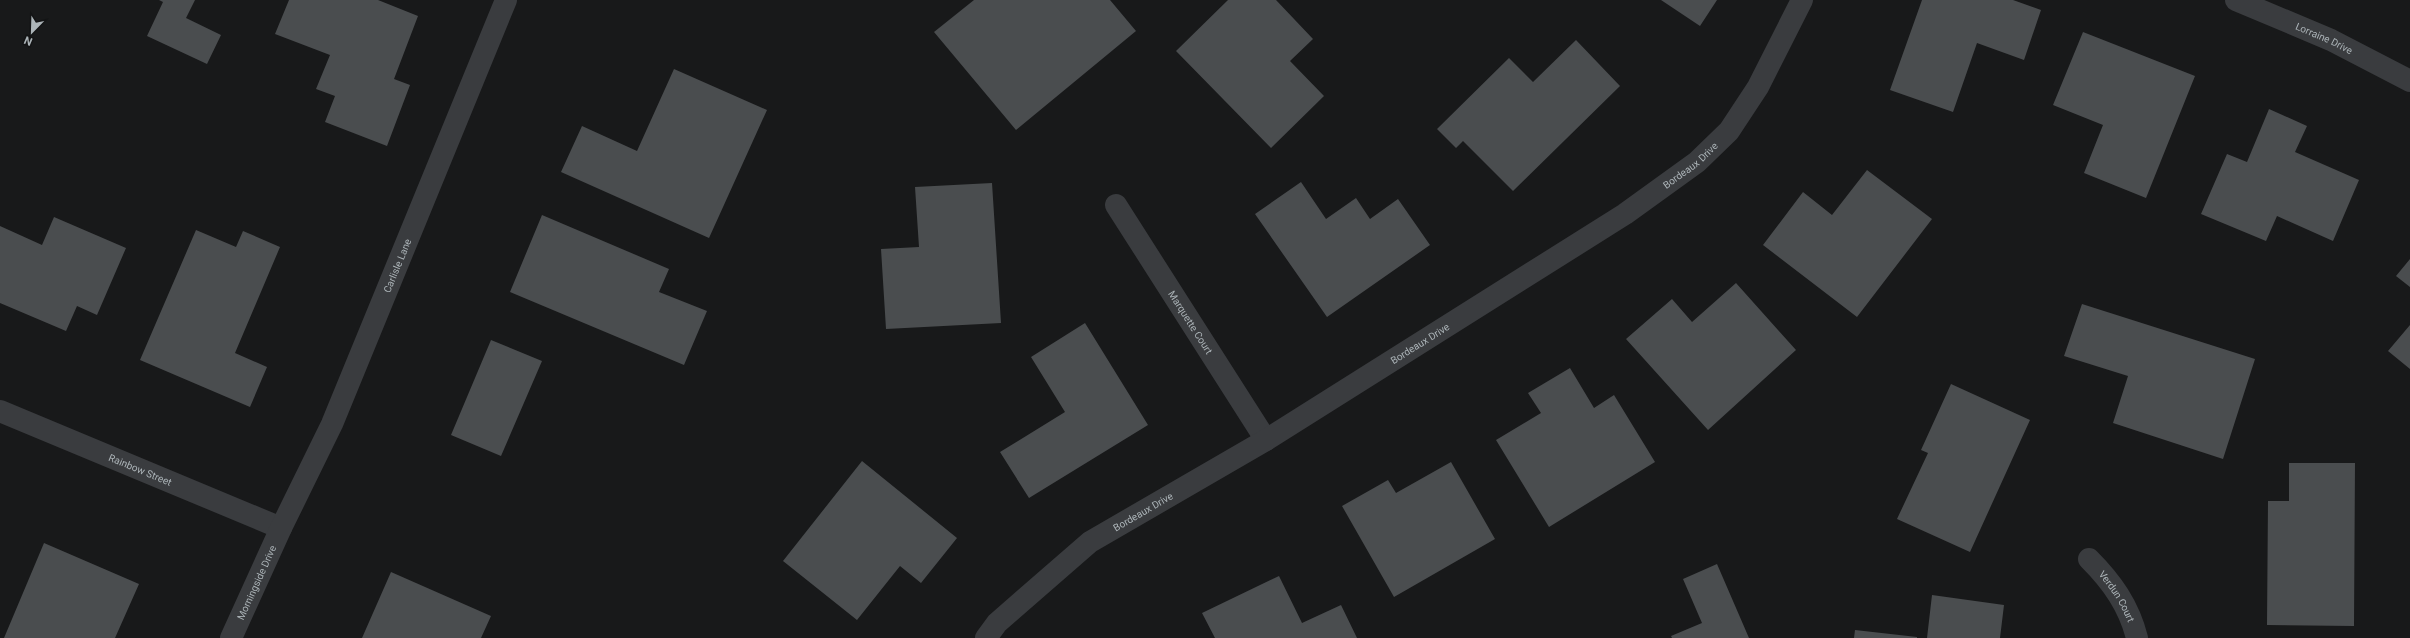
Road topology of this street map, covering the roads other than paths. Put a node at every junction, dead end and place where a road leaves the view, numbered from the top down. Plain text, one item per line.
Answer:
1 (506, 0) edge
2 (1802, 0) edge
3 (2236, 0) edge
4 (2410, 81) edge
5 (1116, 205) dead end
6 (0, 411) edge
7 (1266, 440) junction
8 (281, 528) junction
9 (2089, 559) dead end
10 (231, 638) edge
11 (986, 638) edge
12 (2137, 638) edge

1 - 8 street, Carlisle Lane
2 - 7 street, Bordeaux Drive
3 - 4 street, Lorraine Drive
5 - 7 street, Marquette Court
6 - 8 street, Rainbow Street
7 - 11 street, Bordeaux Drive
8 - 10 street, Morningside Drive
9 - 12 street, Verdun Court

